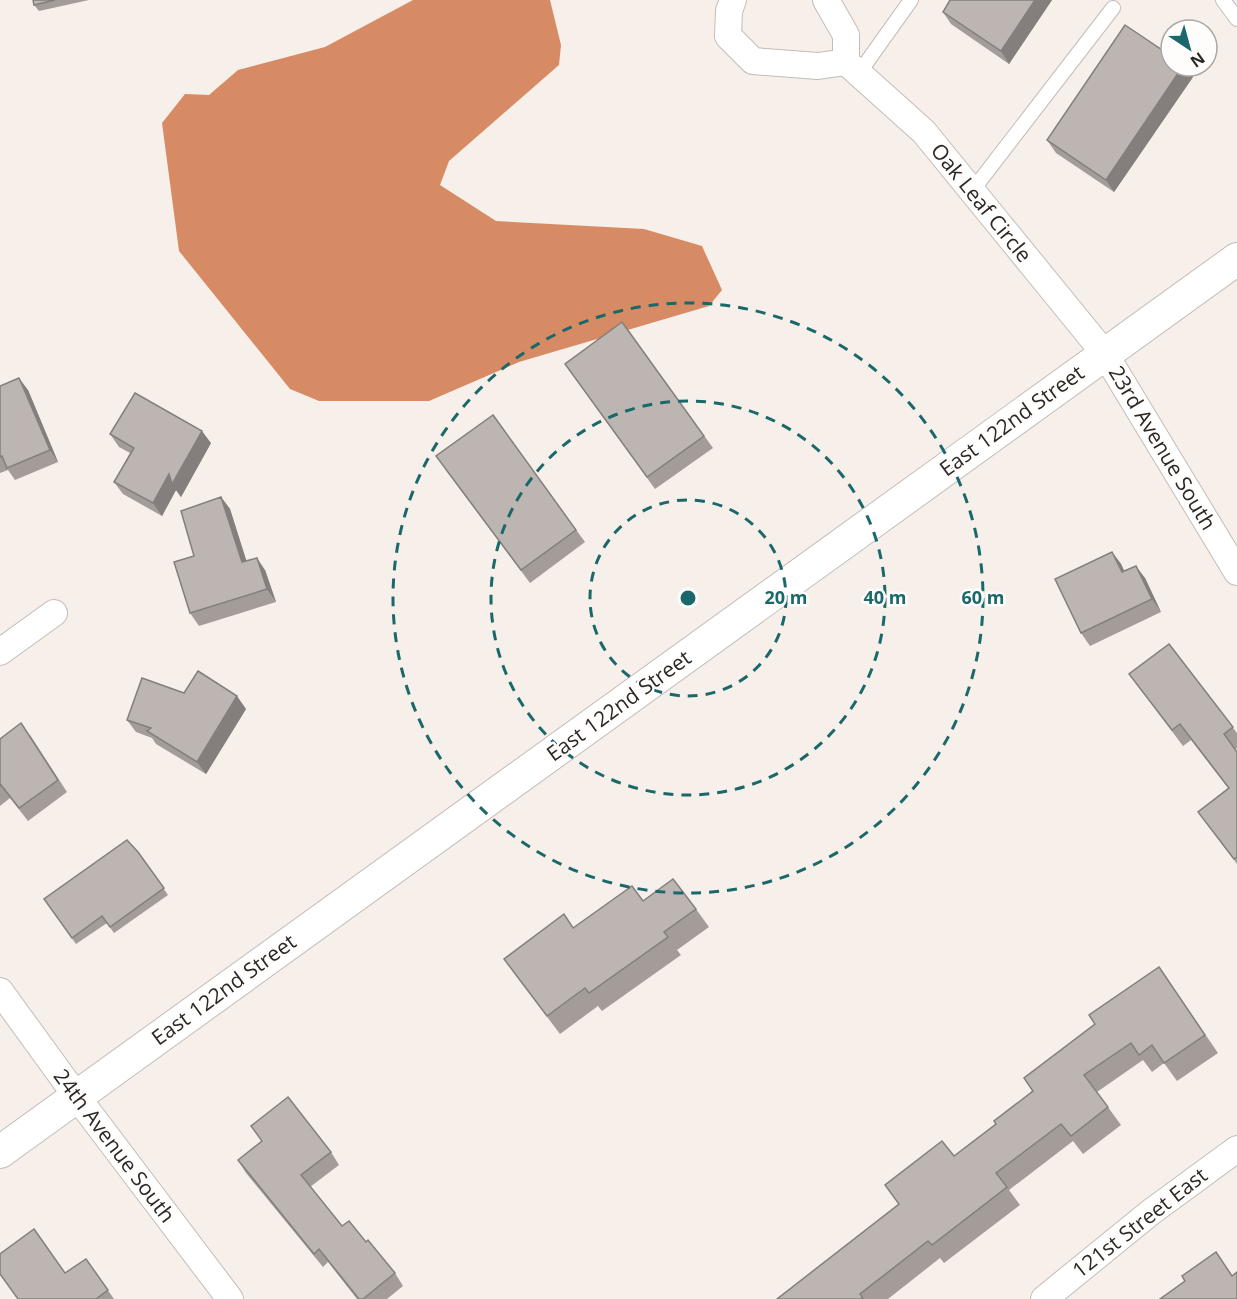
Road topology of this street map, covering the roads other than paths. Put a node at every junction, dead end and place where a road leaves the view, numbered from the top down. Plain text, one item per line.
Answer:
1 (733, 0) edge
2 (826, 0) edge
3 (911, 0) edge
4 (1223, 0) edge
5 (1113, 8) dead end
6 (1237, 19) edge
7 (853, 67) junction
8 (972, 191) junction
9 (1237, 259) edge
10 (1105, 354) junction
11 (1237, 572) edge
12 (54, 613) dead end
13 (0, 652) edge
14 (0, 991) edge
15 (76, 1097) junction
16 (1237, 1149) edge
17 (0, 1152) edge
18 (230, 1299) edge
19 (1044, 1299) edge

1 - 7 street
2 - 7 street
3 - 7 lane
4 - 6 lane
5 - 8 lane
7 - 8 street, Oak Leaf Circle
8 - 10 street, Oak Leaf Circle
9 - 10 street, East 122nd Street
10 - 11 street, 23rd Avenue South
10 - 15 street, East 122nd Street
12 - 13 street
14 - 15 street, 24th Avenue South
15 - 17 street, East 122nd Street
15 - 18 street, 24th Avenue South
16 - 19 street, 121st Street East

